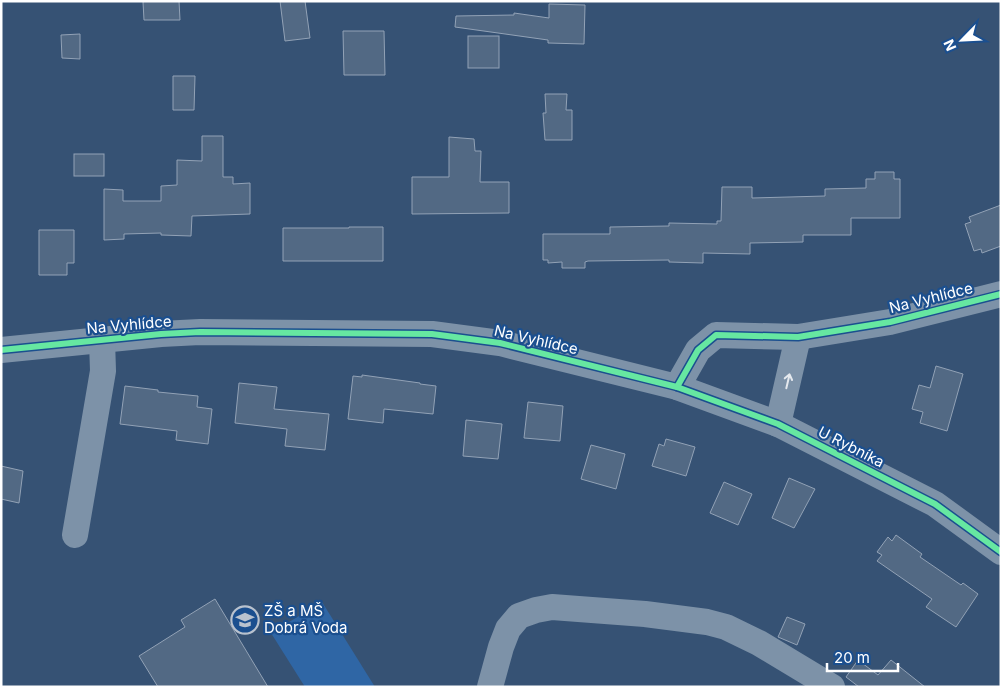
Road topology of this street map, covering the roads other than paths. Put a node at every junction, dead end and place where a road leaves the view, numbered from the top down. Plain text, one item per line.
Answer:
1 (1001, 294) edge
2 (798, 337) junction
3 (102, 340) junction
4 (1, 350) edge
5 (677, 387) junction
6 (778, 424) junction
7 (75, 535) dead end
8 (1001, 552) edge
9 (490, 687) edge
10 (832, 687) edge

1 - 2 street, Na Vyhlídce
2 - 5 street, Na Vyhlídce
6 -> 2 street
3 - 4 street, Na Vyhlídce
3 - 5 street, Na Vyhlídce
3 - 7 street
5 - 6 street, U Rybníka
6 - 8 street, U Rybníka
9 - 10 street

